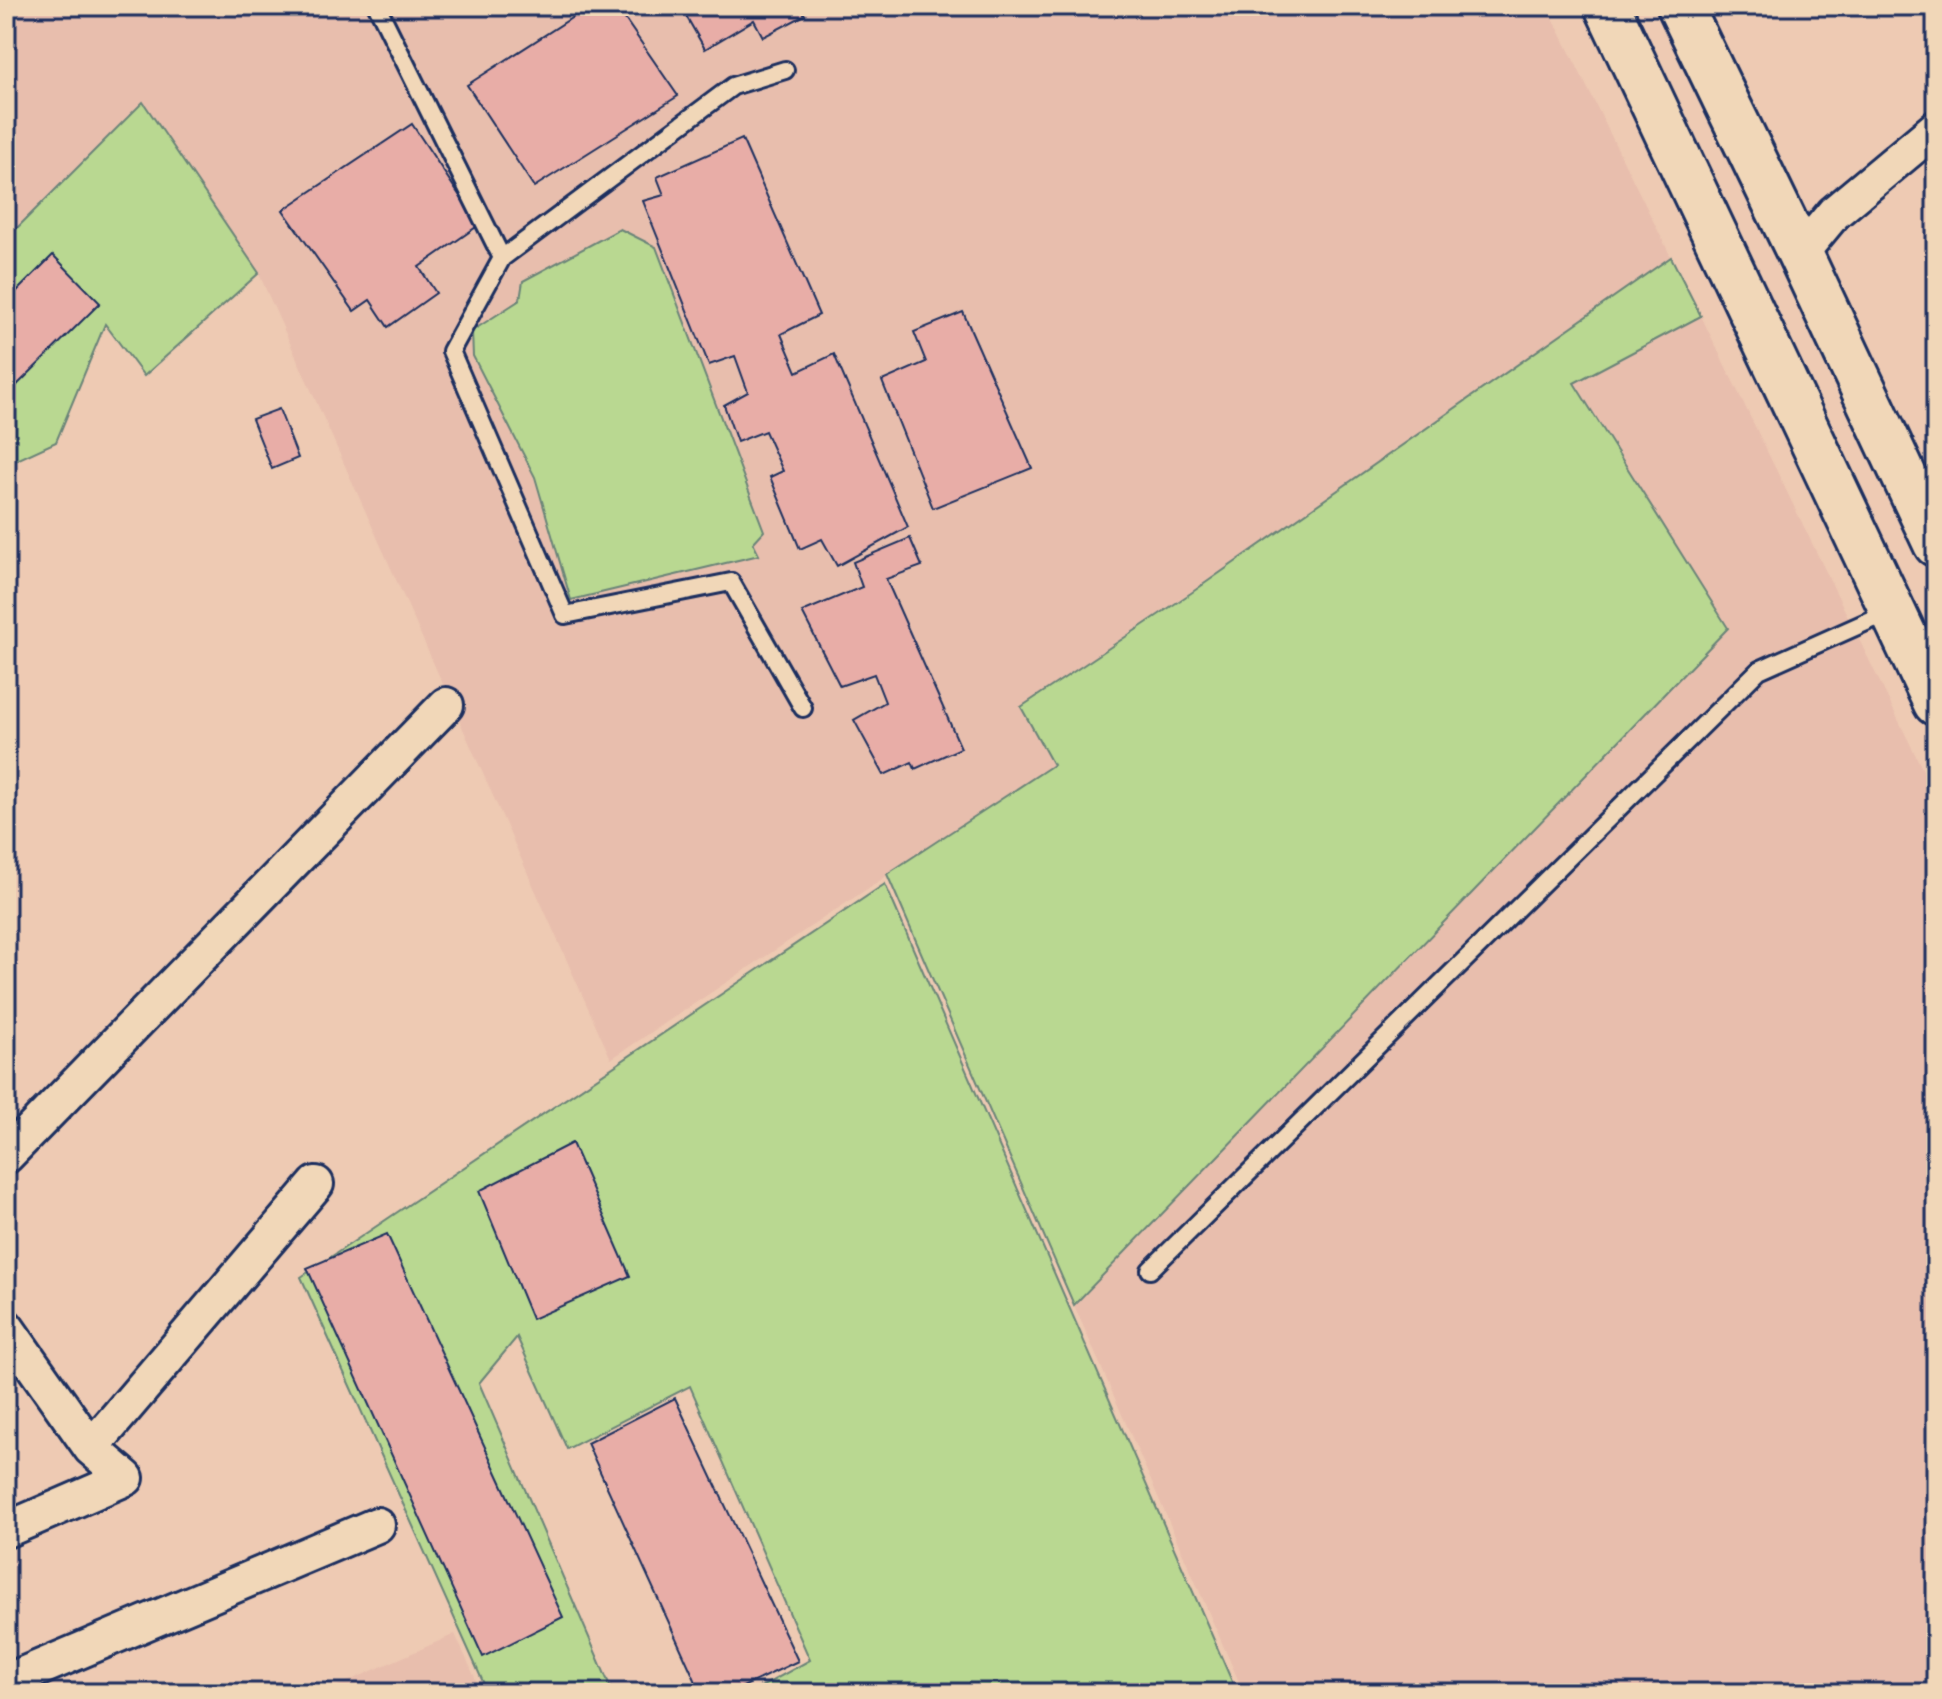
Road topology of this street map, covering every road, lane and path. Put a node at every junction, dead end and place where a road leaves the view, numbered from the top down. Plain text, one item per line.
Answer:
1 (377, 6) edge
2 (1607, 6) edge
3 (1680, 6) edge
4 (785, 70) dead end
5 (1936, 128) edge
6 (1800, 254) junction
7 (502, 258) junction
8 (1936, 544) edge
9 (1892, 610) junction
10 (1936, 703) edge
11 (446, 705) dead end
12 (803, 708) dead end
13 (6, 1156) edge
14 (316, 1184) dead end
15 (1150, 1270) dead end
16 (10, 1343) edge
17 (91, 1448) junction
18 (377, 1525) dead end
19 (6, 1530) edge
20 (6, 1682) edge

1 - 7 lane
2 - 9 street
3 - 6 street
4 - 7 lane
5 - 6 street
6 - 8 street
7 - 12 lane
9 - 10 street
9 - 15 lane
11 - 13 street
14 - 17 street
16 - 17 street
17 - 19 street
18 - 20 street

